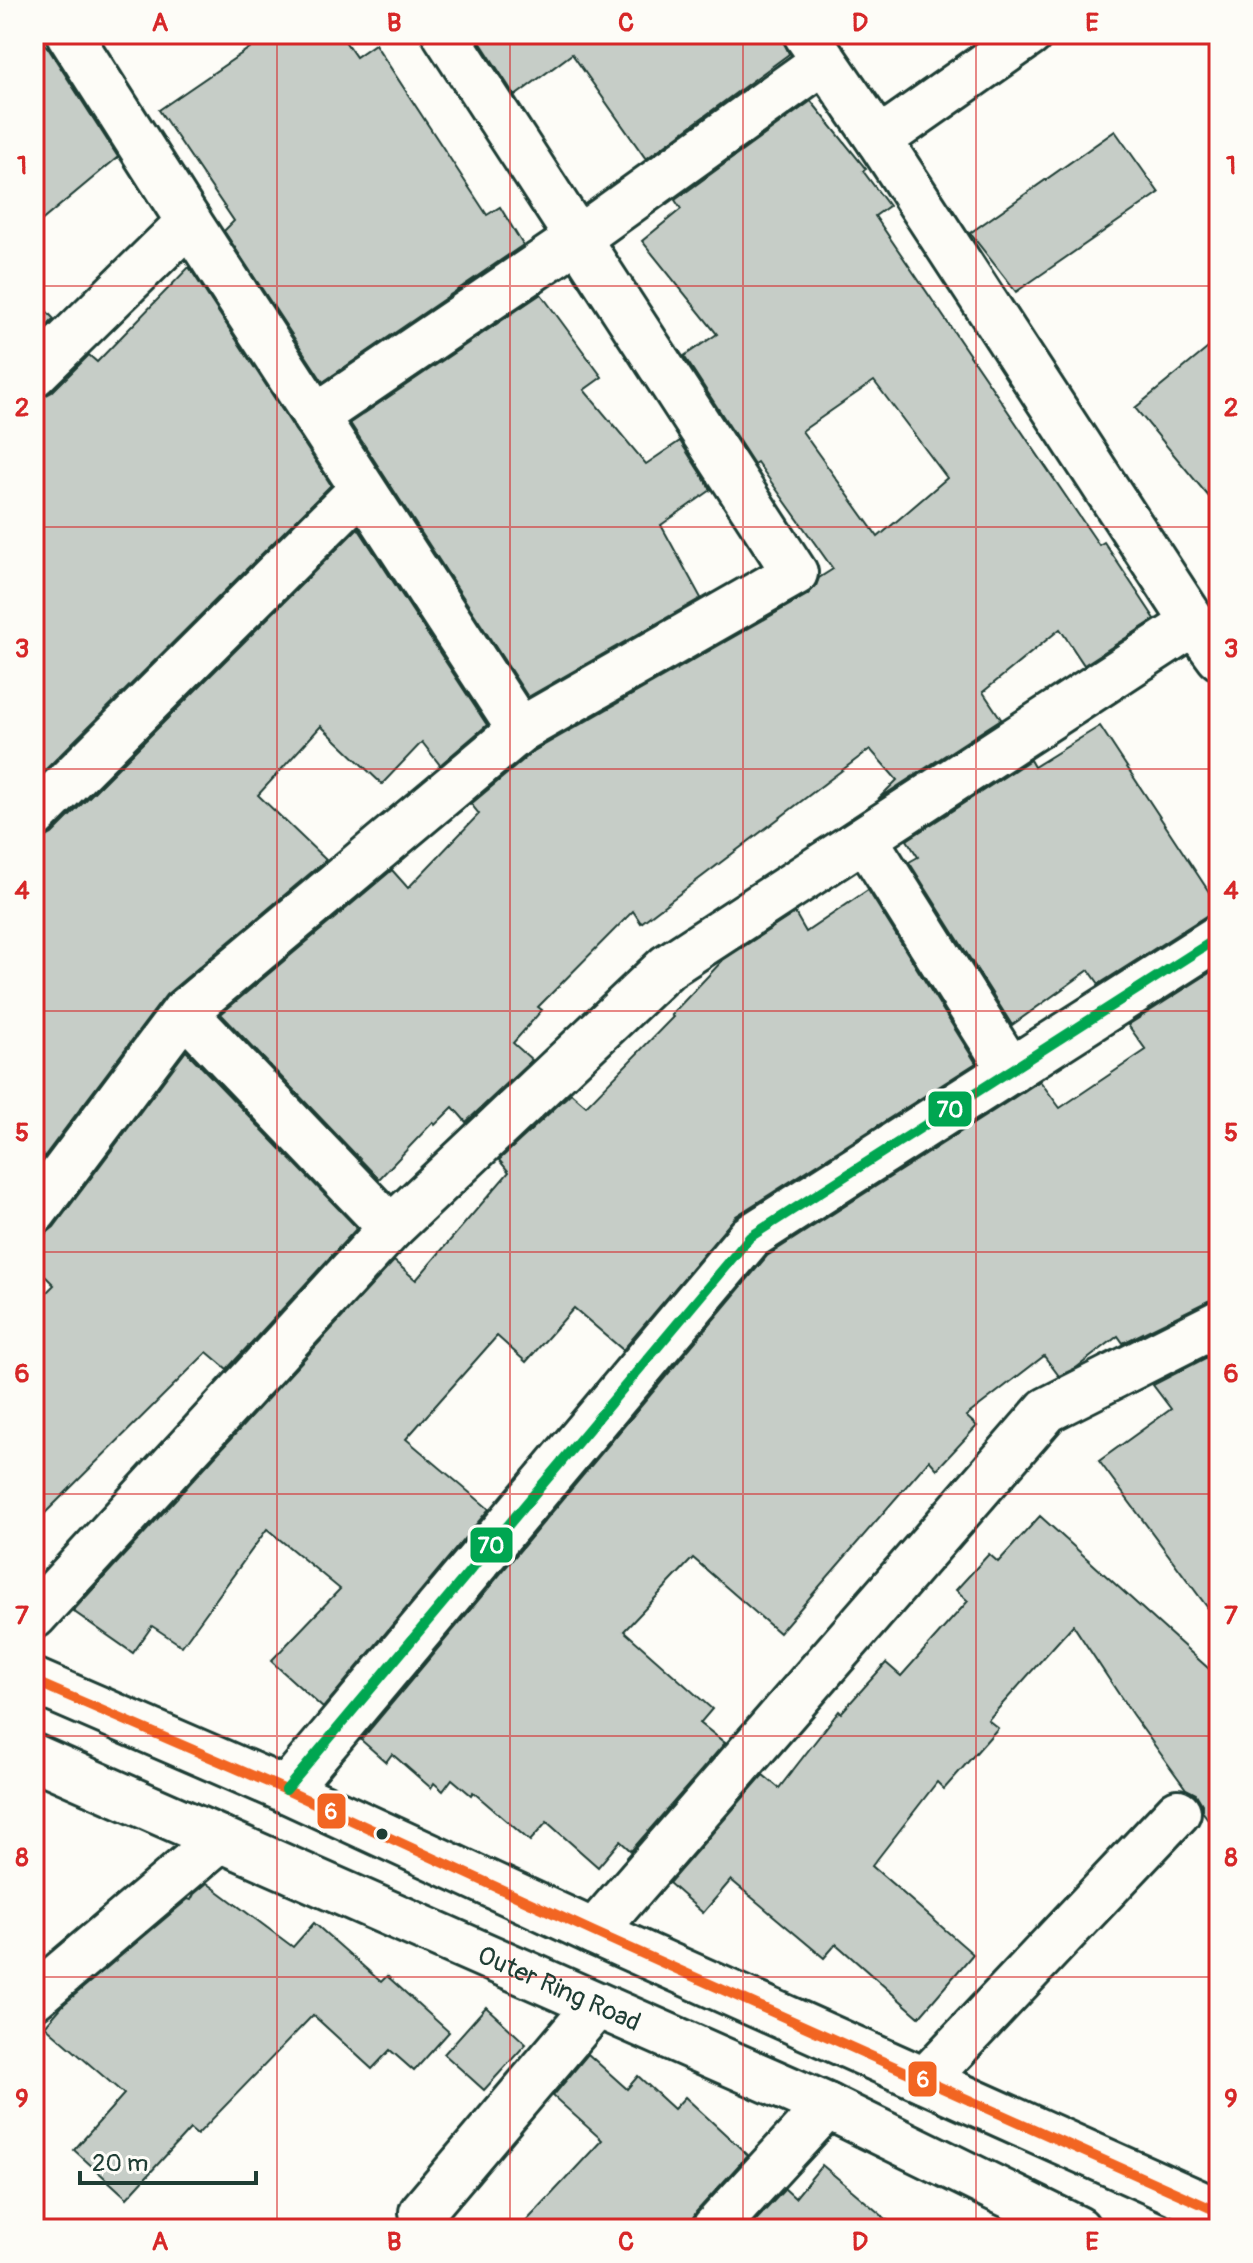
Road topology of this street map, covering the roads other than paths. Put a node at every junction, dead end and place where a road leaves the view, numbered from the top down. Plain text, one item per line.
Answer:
1 (69, 34) edge
2 (445, 34) edge
3 (1030, 34) edge
4 (815, 47) edge
5 (879, 140) junction
6 (189, 222) junction
7 (580, 237) junction
8 (34, 374) edge
9 (315, 417) junction
10 (362, 489) junction
11 (1207, 640) edge
12 (520, 730) junction
13 (34, 816) edge
14 (865, 839) junction
15 (1219, 937) edge
16 (184, 1012) junction
17 (1011, 1071) junction
18 (34, 1212) edge
19 (391, 1228) junction
20 (1219, 1323) edge
21 (34, 1616) edge
22 (34, 1681) edge
23 (34, 1757) edge
24 (286, 1790) junction
25 (1178, 1812) dead end
26 (220, 1839) junction
27 (594, 1932) junction
28 (34, 1997) edge
29 (597, 2005) junction
30 (925, 2080) junction
31 (827, 2106) junction
32 (422, 2212) dead end
33 (1219, 2212) edge
34 (714, 2229) edge
35 (1078, 2229) edge

1 - 6 main road
2 - 7 main road
3 - 5 main road
4 - 5 main road
4 - 7 main road
5 - 11 main road
6 - 8 main road
6 - 9 main road
7 - 9 main road
7 - 12 main road
9 - 10 main road
10 - 12 main road
10 - 13 main road
11 - 14 main road
12 - 16 main road
14 - 17 main road
14 - 19 main road
15 - 17 main road
16 - 18 main road
16 - 19 main road
17 - 24 main road
19 - 21 main road
20 - 27 main road
22 - 24 main road
23 - 26 main road, Outer Ring Road
24 - 27 main road
25 - 30 main road
26 - 28 main road
26 - 29 main road, Outer Ring Road
27 - 30 main road
29 - 31 main road, Outer Ring Road
29 - 32 main road
30 - 33 main road
31 - 34 main road
31 - 35 main road, Outer Ring Road

